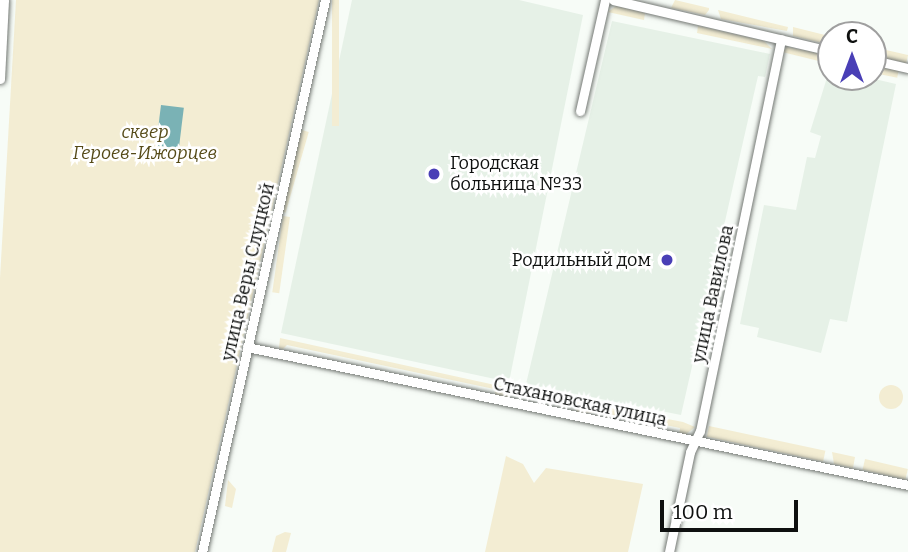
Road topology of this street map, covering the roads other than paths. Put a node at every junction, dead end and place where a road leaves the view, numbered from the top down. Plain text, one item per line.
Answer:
1 (4, 0) edge
2 (326, 0) edge
3 (606, 0) edge
4 (613, 0) edge
5 (781, 39) junction
6 (817, 48) edge
7 (887, 63) edge
8 (908, 68) edge
9 (0, 79) edge
10 (580, 111) dead end
11 (247, 347) junction
12 (694, 441) junction
13 (908, 485) edge
14 (202, 552) edge
15 (668, 552) edge

1 - 9 street
2 - 11 street, улица Веры Слуцкой
3 - 10 street
4 - 5 street
5 - 6 street
5 - 12 street, улица Вавилова
7 - 8 street
11 - 12 street, Стахановская улица
11 - 14 street, улица Веры Слуцкой
12 - 13 street, Стахановская улица
12 - 15 street, улица Вавилова

